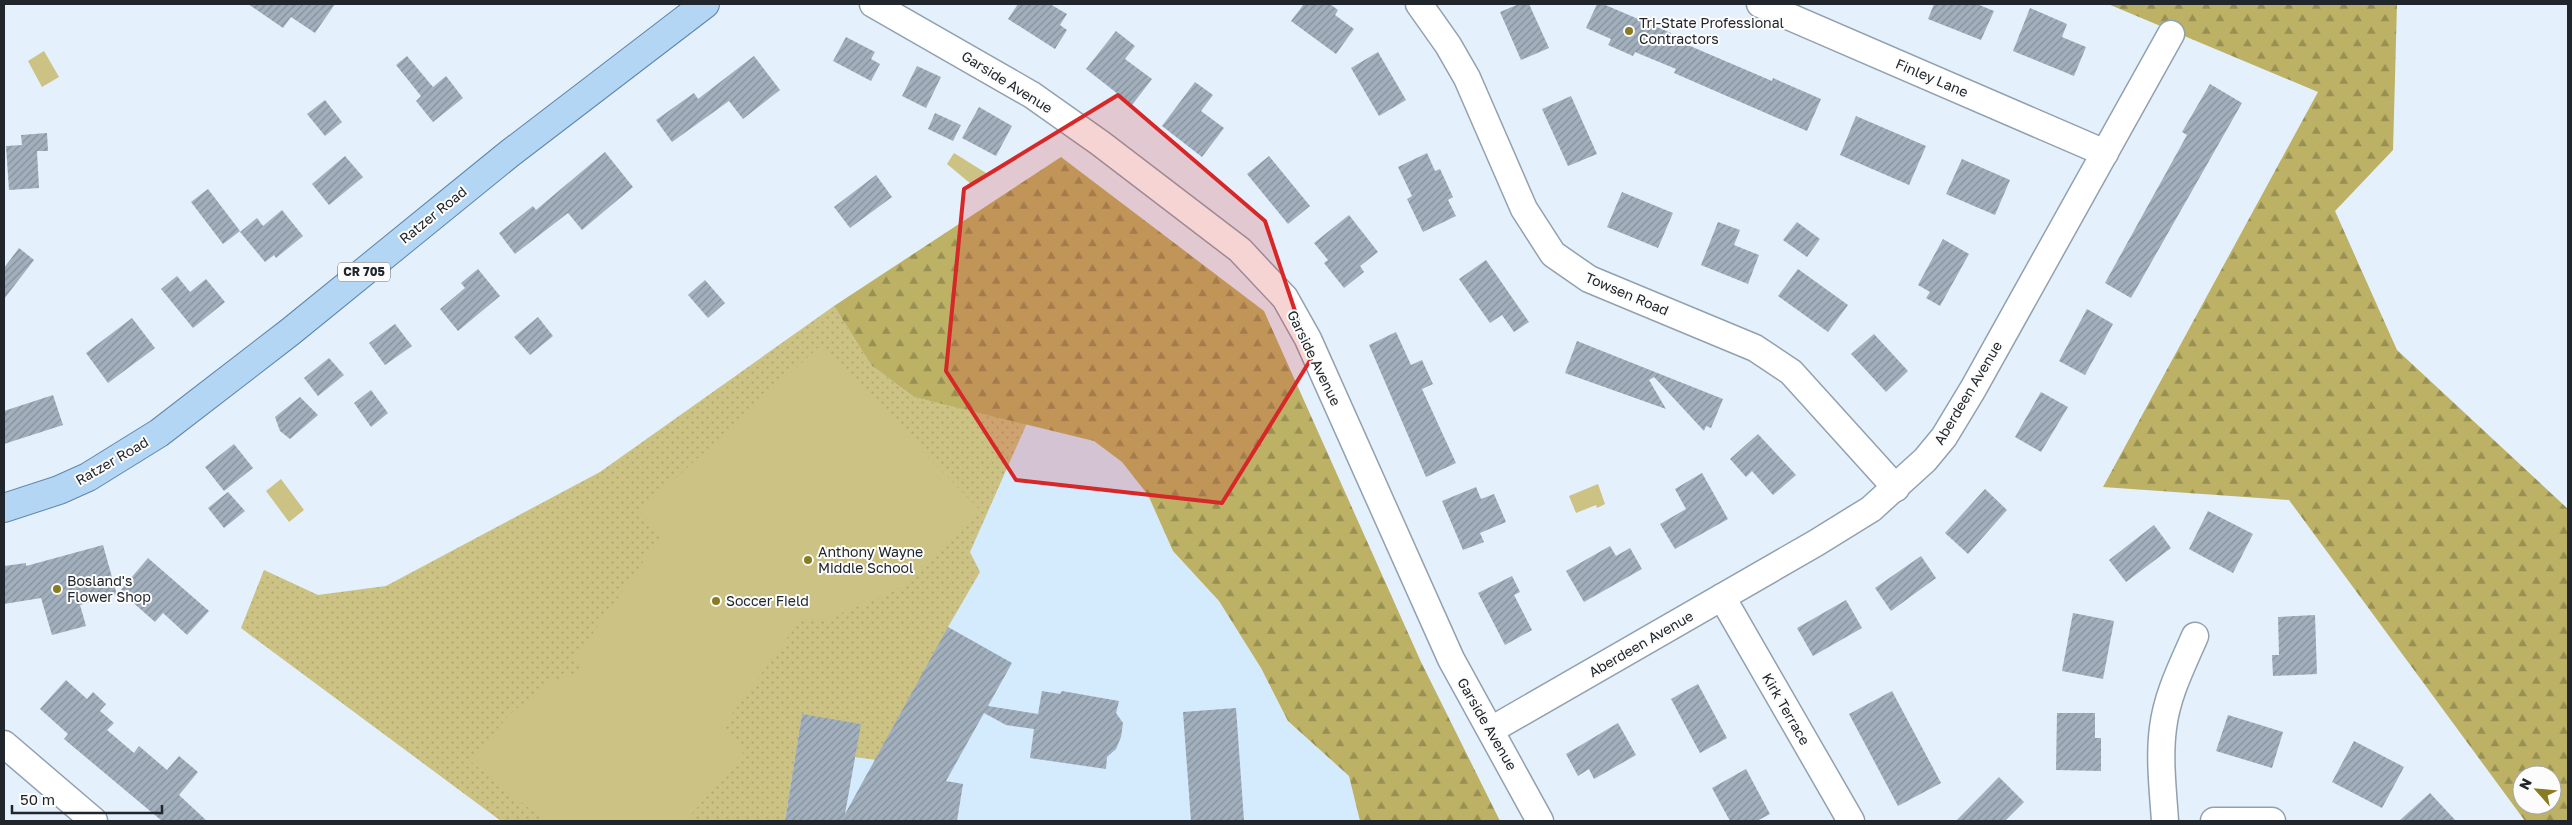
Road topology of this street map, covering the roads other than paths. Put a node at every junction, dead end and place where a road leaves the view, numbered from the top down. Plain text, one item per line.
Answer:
1 (705, 4) edge
2 (873, 4) edge
3 (1419, 4) edge
4 (1760, 4) edge
5 (2171, 34) dead end
6 (2105, 153) junction
7 (1896, 488) junction
8 (4, 508) edge
9 (1722, 597) junction
10 (2195, 636) dead end
11 (1491, 730) junction
12 (4, 744) edge
13 (94, 821) edge
14 (1540, 821) edge
15 (1851, 821) edge
16 (2165, 821) edge
17 (2214, 821) edge
18 (2272, 821) edge

1 - 8 main road, Ratzer Road / CR 705
2 - 11 street, Garside Avenue
3 - 7 street, Towsen Road
4 - 6 street, Finley Lane
5 - 6 street, Aberdeen Avenue
6 - 7 street, Aberdeen Avenue
7 - 9 street, Aberdeen Avenue
9 - 11 street, Aberdeen Avenue
9 - 15 street, Kirk Terrace
10 - 16 street
11 - 14 street, Garside Avenue
12 - 13 street
17 - 18 street

